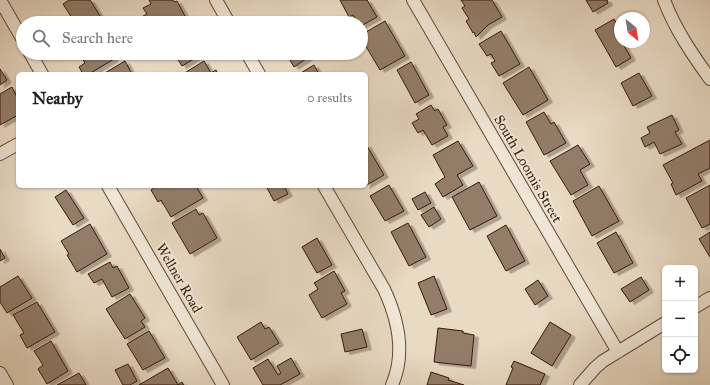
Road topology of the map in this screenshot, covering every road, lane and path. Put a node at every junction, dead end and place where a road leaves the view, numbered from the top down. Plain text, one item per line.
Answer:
1 (0, 0) edge
2 (216, 0) edge
3 (413, 0) edge
4 (664, 0) edge
5 (225, 16) edge
6 (16, 28) edge
7 (34, 60) edge
8 (251, 60) edge
9 (41, 72) edge
10 (258, 72) edge
11 (710, 79) edge
12 (16, 145) edge
13 (0, 154) edge
14 (109, 188) edge
15 (325, 188) edge
16 (710, 298) edge
17 (698, 305) edge
18 (662, 325) edge
19 (618, 352) junction
20 (0, 373) edge
21 (7, 385) edge
22 (223, 385) edge
23 (392, 385) edge
24 (580, 385) edge

1 - 6 street
2 - 5 street
3 - 19 street, South Loomis Street
4 - 11 street
7 - 9 street
8 - 10 street
12 - 13 street
14 - 22 street, Wellner Road
15 - 23 street
16 - 17 street
18 - 19 street
19 - 24 street
20 - 21 street

